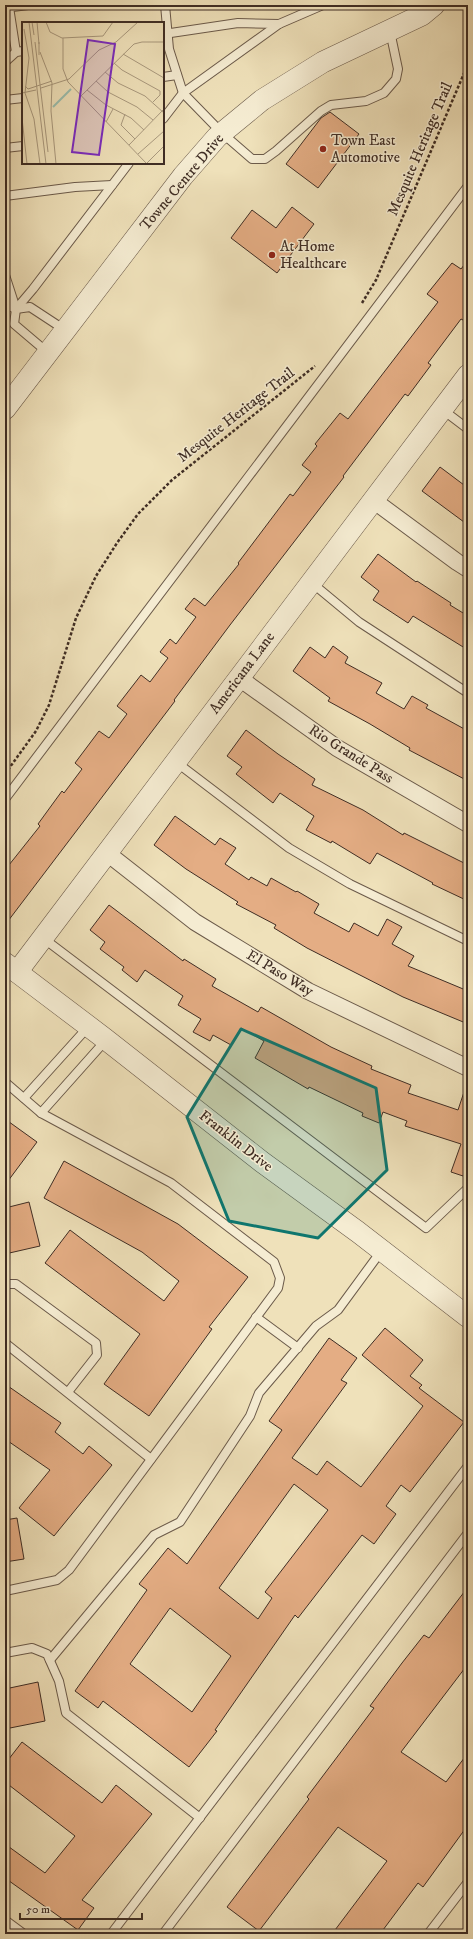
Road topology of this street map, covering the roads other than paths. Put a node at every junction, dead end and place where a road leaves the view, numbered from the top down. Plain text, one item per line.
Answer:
1 (28, 5) edge
2 (165, 5) edge
3 (323, 5) edge
4 (434, 5) edge
5 (7, 8) edge
6 (279, 24) junction
7 (390, 30) junction
8 (165, 34) edge
9 (19, 52) edge
10 (5, 62) edge
11 (177, 75) junction
12 (164, 77) edge
13 (183, 93) junction
14 (22, 98) edge
15 (5, 100) edge
16 (164, 118) edge
17 (222, 133) junction
18 (22, 146) edge
19 (5, 148) edge
20 (128, 164) edge
21 (112, 185) junction
22 (468, 186) edge
23 (5, 196) edge
24 (5, 275) edge
25 (5, 304) edge
26 (16, 309) junction
27 (65, 330) junction
28 (48, 353) junction
29 (468, 375) edge
30 (5, 409) edge
31 (442, 409) junction
32 (468, 429) edge
33 (373, 500) junction
34 (468, 569) edge
35 (311, 582) junction
36 (239, 678) junction
37 (468, 693) edge
38 (176, 762) junction
39 (5, 799) edge
40 (468, 824) edge
41 (107, 853) junction
42 (42, 937) junction
43 (468, 941) edge
44 (11, 967) edge
45 (89, 1026) junction
46 (106, 1040) junction
47 (468, 1068) edge
48 (5, 1082) edge
49 (24, 1098) junction
50 (41, 1113) junction
51 (468, 1188) edge
52 (382, 1250) junction
53 (5, 1284) edge
54 (256, 1317) junction
55 (468, 1317) edge
56 (5, 1342) edge
57 (298, 1348) junction
58 (68, 1392) junction
59 (151, 1459) junction
60 (468, 1466) edge
61 (468, 1533) edge
62 (5, 1591) edge
63 (5, 1652) edge
64 (50, 1660) junction
65 (200, 1818) junction
66 (468, 1882) edge
67 (5, 1920) edge
68 (24, 1934) edge
69 (112, 1934) edge
70 (163, 1934) edge
71 (428, 1934) edge

1 - 5 lane
2 - 8 lane
3 - 6 lane
4 - 7 street, Towne Centre Drive
5 - 9 lane
6 - 8 lane
6 - 13 lane
7 - 17 street, Towne Centre Drive
7 - 17 lane
8 - 11 lane
9 - 10 lane
11 - 12 lane
11 - 13 lane
13 - 16 lane
13 - 17 lane
14 - 15 lane
17 - 27 street, Towne Centre Drive
18 - 19 lane
20 - 21 lane
21 - 23 lane
21 - 26 lane
22 - 39 lane
24 - 26 lane
25 - 26 lane
26 - 27 lane
26 - 28 lane
27 - 28 street, Towne Centre Drive
28 - 30 street, Towne Centre Drive
29 - 31 street, Americana Lane
31 - 32 lane
31 - 33 street, Americana Lane
33 - 34 street
33 - 35 street, Americana Lane
35 - 36 street, Americana Lane
35 - 37 lane
36 - 38 street, Americana Lane
36 - 40 street, Rio Grande Pass
38 - 41 street, Americana Lane
38 - 43 lane
41 - 42 street, Americana Lane
41 - 47 street, El Paso Way
42 - 44 street, Americana Lane
42 - 51 lane
44 - 45 street, Franklin Drive
45 - 46 street, Franklin Drive
45 - 49 lane
46 - 50 lane
46 - 52 street, Franklin Drive
48 - 49 lane
49 - 50 lane
50 - 54 lane
52 - 55 street, Franklin Drive
52 - 57 lane
53 - 58 lane
54 - 57 lane
54 - 59 lane
56 - 58 lane
57 - 64 lane
58 - 59 lane
59 - 62 lane
60 - 65 lane
61 - 70 lane
63 - 64 lane
64 - 65 lane
65 - 69 lane
66 - 71 lane
67 - 68 lane

